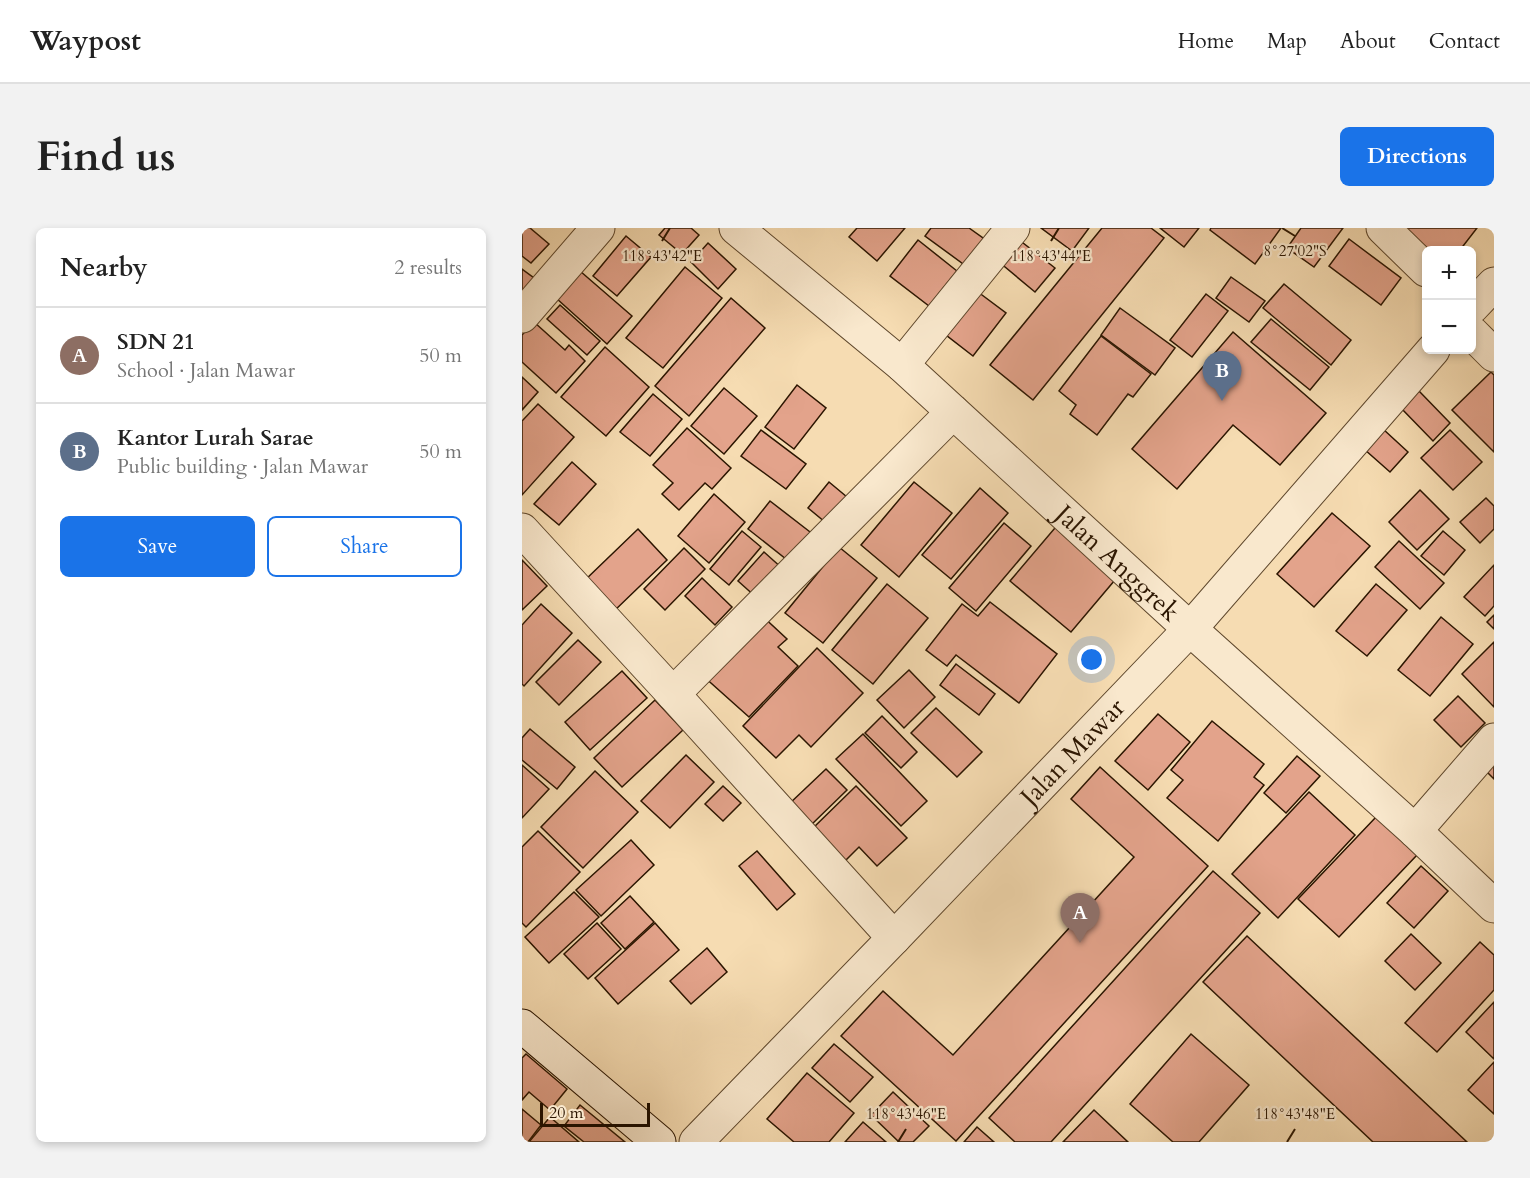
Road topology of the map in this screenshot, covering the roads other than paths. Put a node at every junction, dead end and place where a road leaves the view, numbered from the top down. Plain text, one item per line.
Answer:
1 (598, 228) edge
2 (736, 228) edge
3 (1013, 228) edge
4 (1383, 228) edge
5 (1422, 266) edge
6 (1494, 284) edge
7 (1476, 303) edge
8 (522, 316) edge
9 (1476, 337) edge
10 (1430, 354) edge
11 (1494, 355) edge
12 (902, 365) junction
13 (953, 412) junction
14 (522, 530) edge
15 (1190, 629) junction
16 (673, 694) junction
17 (1494, 740) edge
18 (1415, 831) junction
19 (1494, 906) edge
20 (894, 938) junction
21 (522, 1026) edge
22 (659, 1142) edge
23 (696, 1142) edge

1 - 8 street
2 - 12 street, Jalan Anggrek
3 - 12 street
4 - 5 street
6 - 7 street
9 - 11 street
10 - 15 street, Jalan Mawar
12 - 13 street, Jalan Anggrek
13 - 15 street, Jalan Anggrek
13 - 16 street
14 - 16 street
15 - 18 street, Jalan Anggrek
15 - 20 street, Jalan Mawar
16 - 20 street
17 - 18 street
18 - 19 street, Jalan Anggrek
20 - 23 street, Jalan Mawar
21 - 22 street

